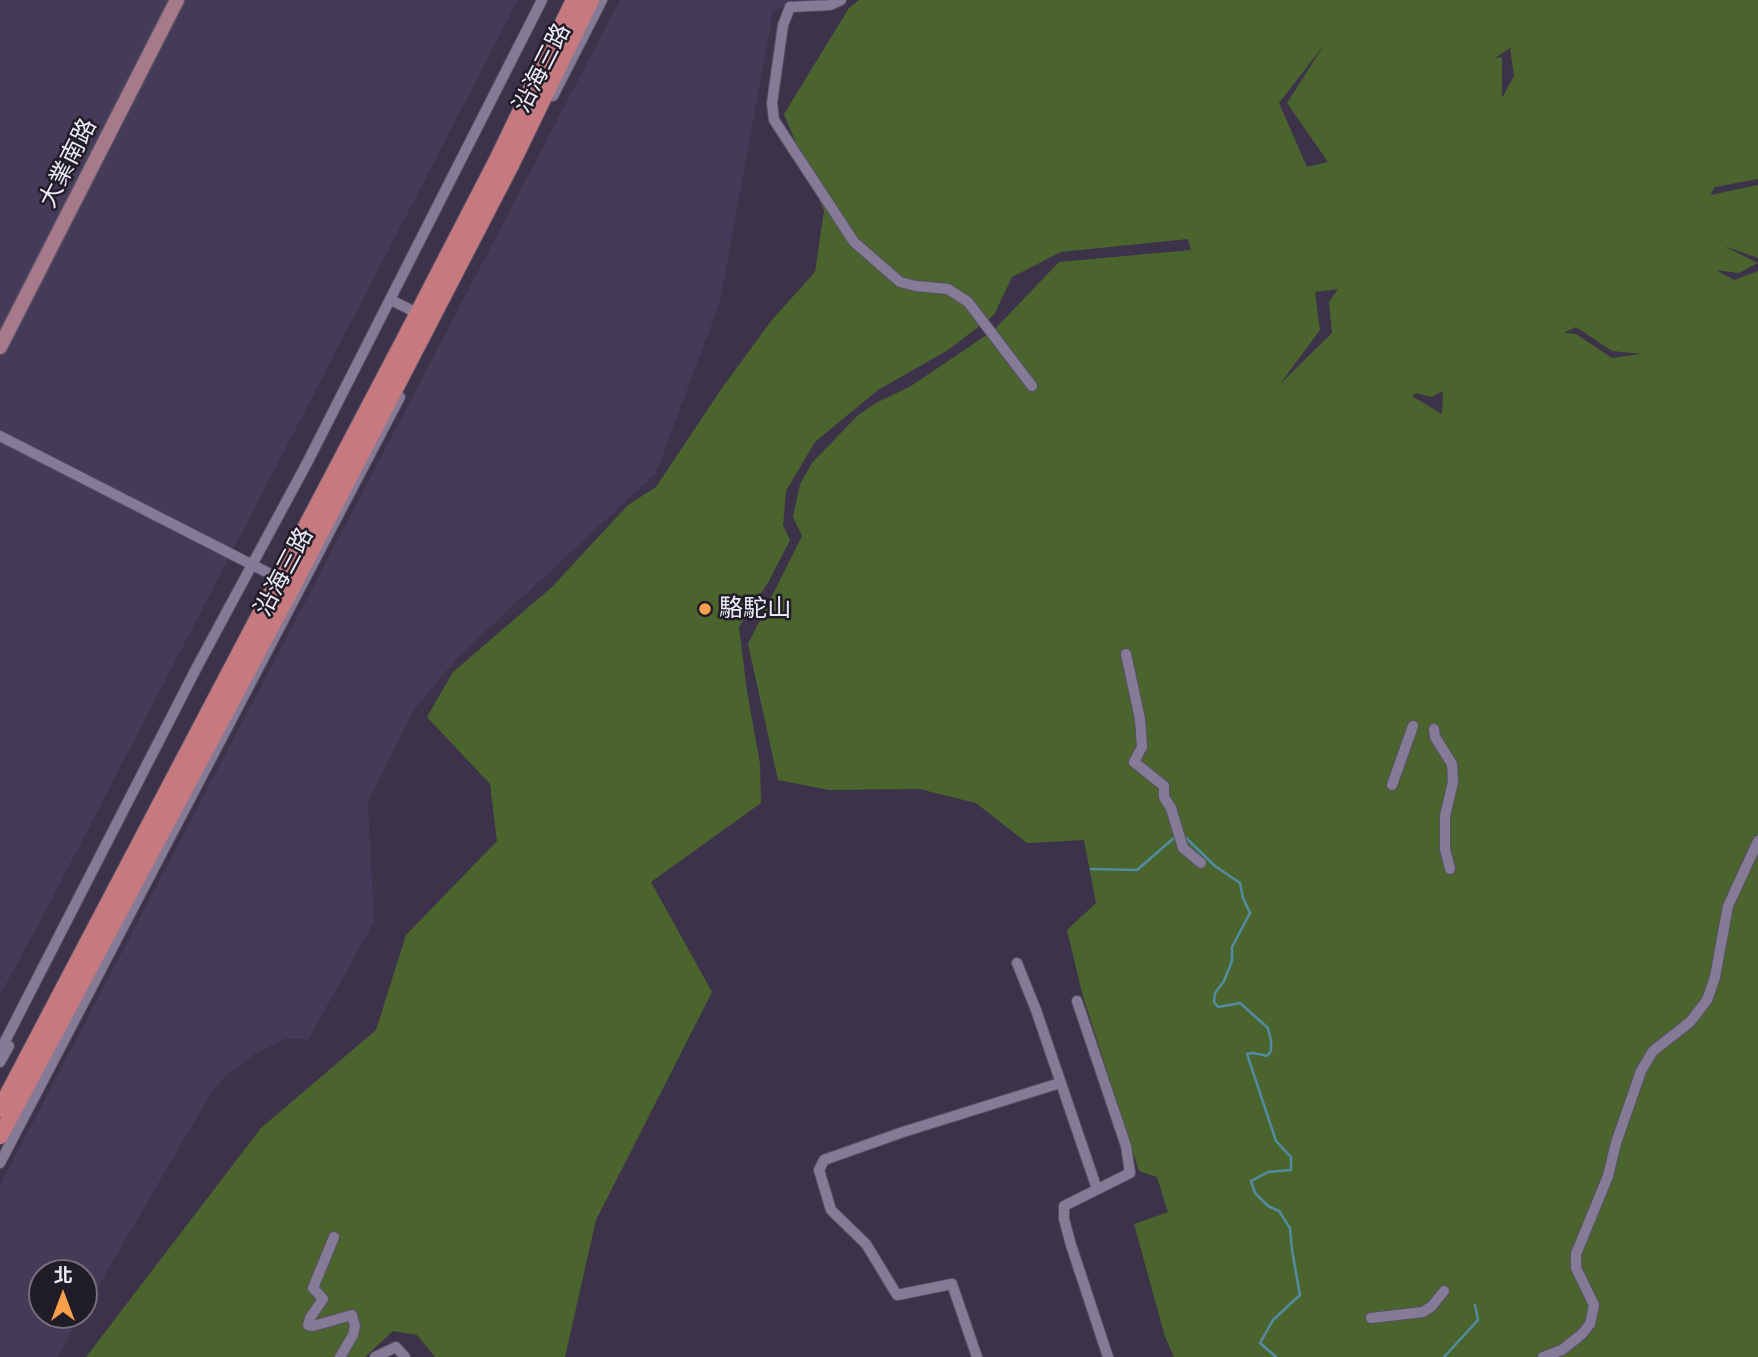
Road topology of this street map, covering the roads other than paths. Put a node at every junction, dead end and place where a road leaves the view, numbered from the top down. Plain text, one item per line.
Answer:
1 (177, 0) edge
2 (542, 0) edge
3 (574, 0) edge
4 (591, 0) edge
5 (602, 0) edge
6 (841, 0) edge
7 (786, 4) edge
8 (391, 300) junction
9 (429, 319) junction
10 (0, 347) edge
11 (1032, 386) dead end
12 (373, 428) junction
13 (0, 436) edge
14 (252, 566) junction
15 (292, 585) junction
16 (262, 641) junction
17 (1126, 654) dead end
18 (1413, 726) dead end
19 (1434, 729) dead end
20 (210, 739) junction
21 (1392, 785) dead end
22 (166, 822) junction
23 (1758, 841) edge
24 (1201, 863) dead end
25 (1450, 869) dead end
26 (131, 888) junction
27 (93, 960) junction
28 (1017, 963) dead end
29 (30, 994) junction
30 (1077, 1001) dead end
31 (0, 1051) edge
32 (0, 1062) edge
33 (1060, 1083) junction
34 (0, 1110) edge
35 (0, 1136) edge
36 (0, 1163) edge
37 (1097, 1189) junction
38 (334, 1237) dead end
39 (1444, 1291) dead end
40 (1371, 1318) dead end
41 (340, 1357) edge
42 (375, 1357) edge
43 (405, 1357) edge
44 (977, 1357) edge
45 (1108, 1357) edge
46 (1543, 1357) edge

1 - 10 street, 大業南路
2 - 8 street, 沿海三路
3 - 9 main road, 沿海三路
4 - 9 main road, 沿海三路
5 - 9 street, 沿海三路
6 - 7 street
7 - 11 street
8 - 9 street
8 - 14 street, 沿海三路
9 - 12 main road, 沿海三路
12 - 15 main road, 沿海三路
12 - 15 street, 沿海三路
13 - 14 street
14 - 15 street
14 - 29 street, 沿海三路
15 - 16 main road, 沿海三路
15 - 16 street, 沿海三路
16 - 20 main road, 沿海三路
16 - 20 street, 沿海三路
17 - 24 street
18 - 21 street
19 - 25 street
20 - 22 main road, 沿海三路
20 - 22 street, 沿海三路
22 - 26 main road, 沿海三路
22 - 26 street, 沿海三路
23 - 46 street
26 - 27 main road, 沿海三路
26 - 27 street, 沿海三路
27 - 34 main road, 沿海三路
27 - 35 main road, 沿海三路
27 - 36 street, 沿海三路
28 - 33 street
29 - 31 street, 沿海三路
29 - 32 street, 沿海三路
30 - 37 street
33 - 37 street
33 - 44 street
37 - 45 street
38 - 41 street
39 - 40 street
42 - 43 street

